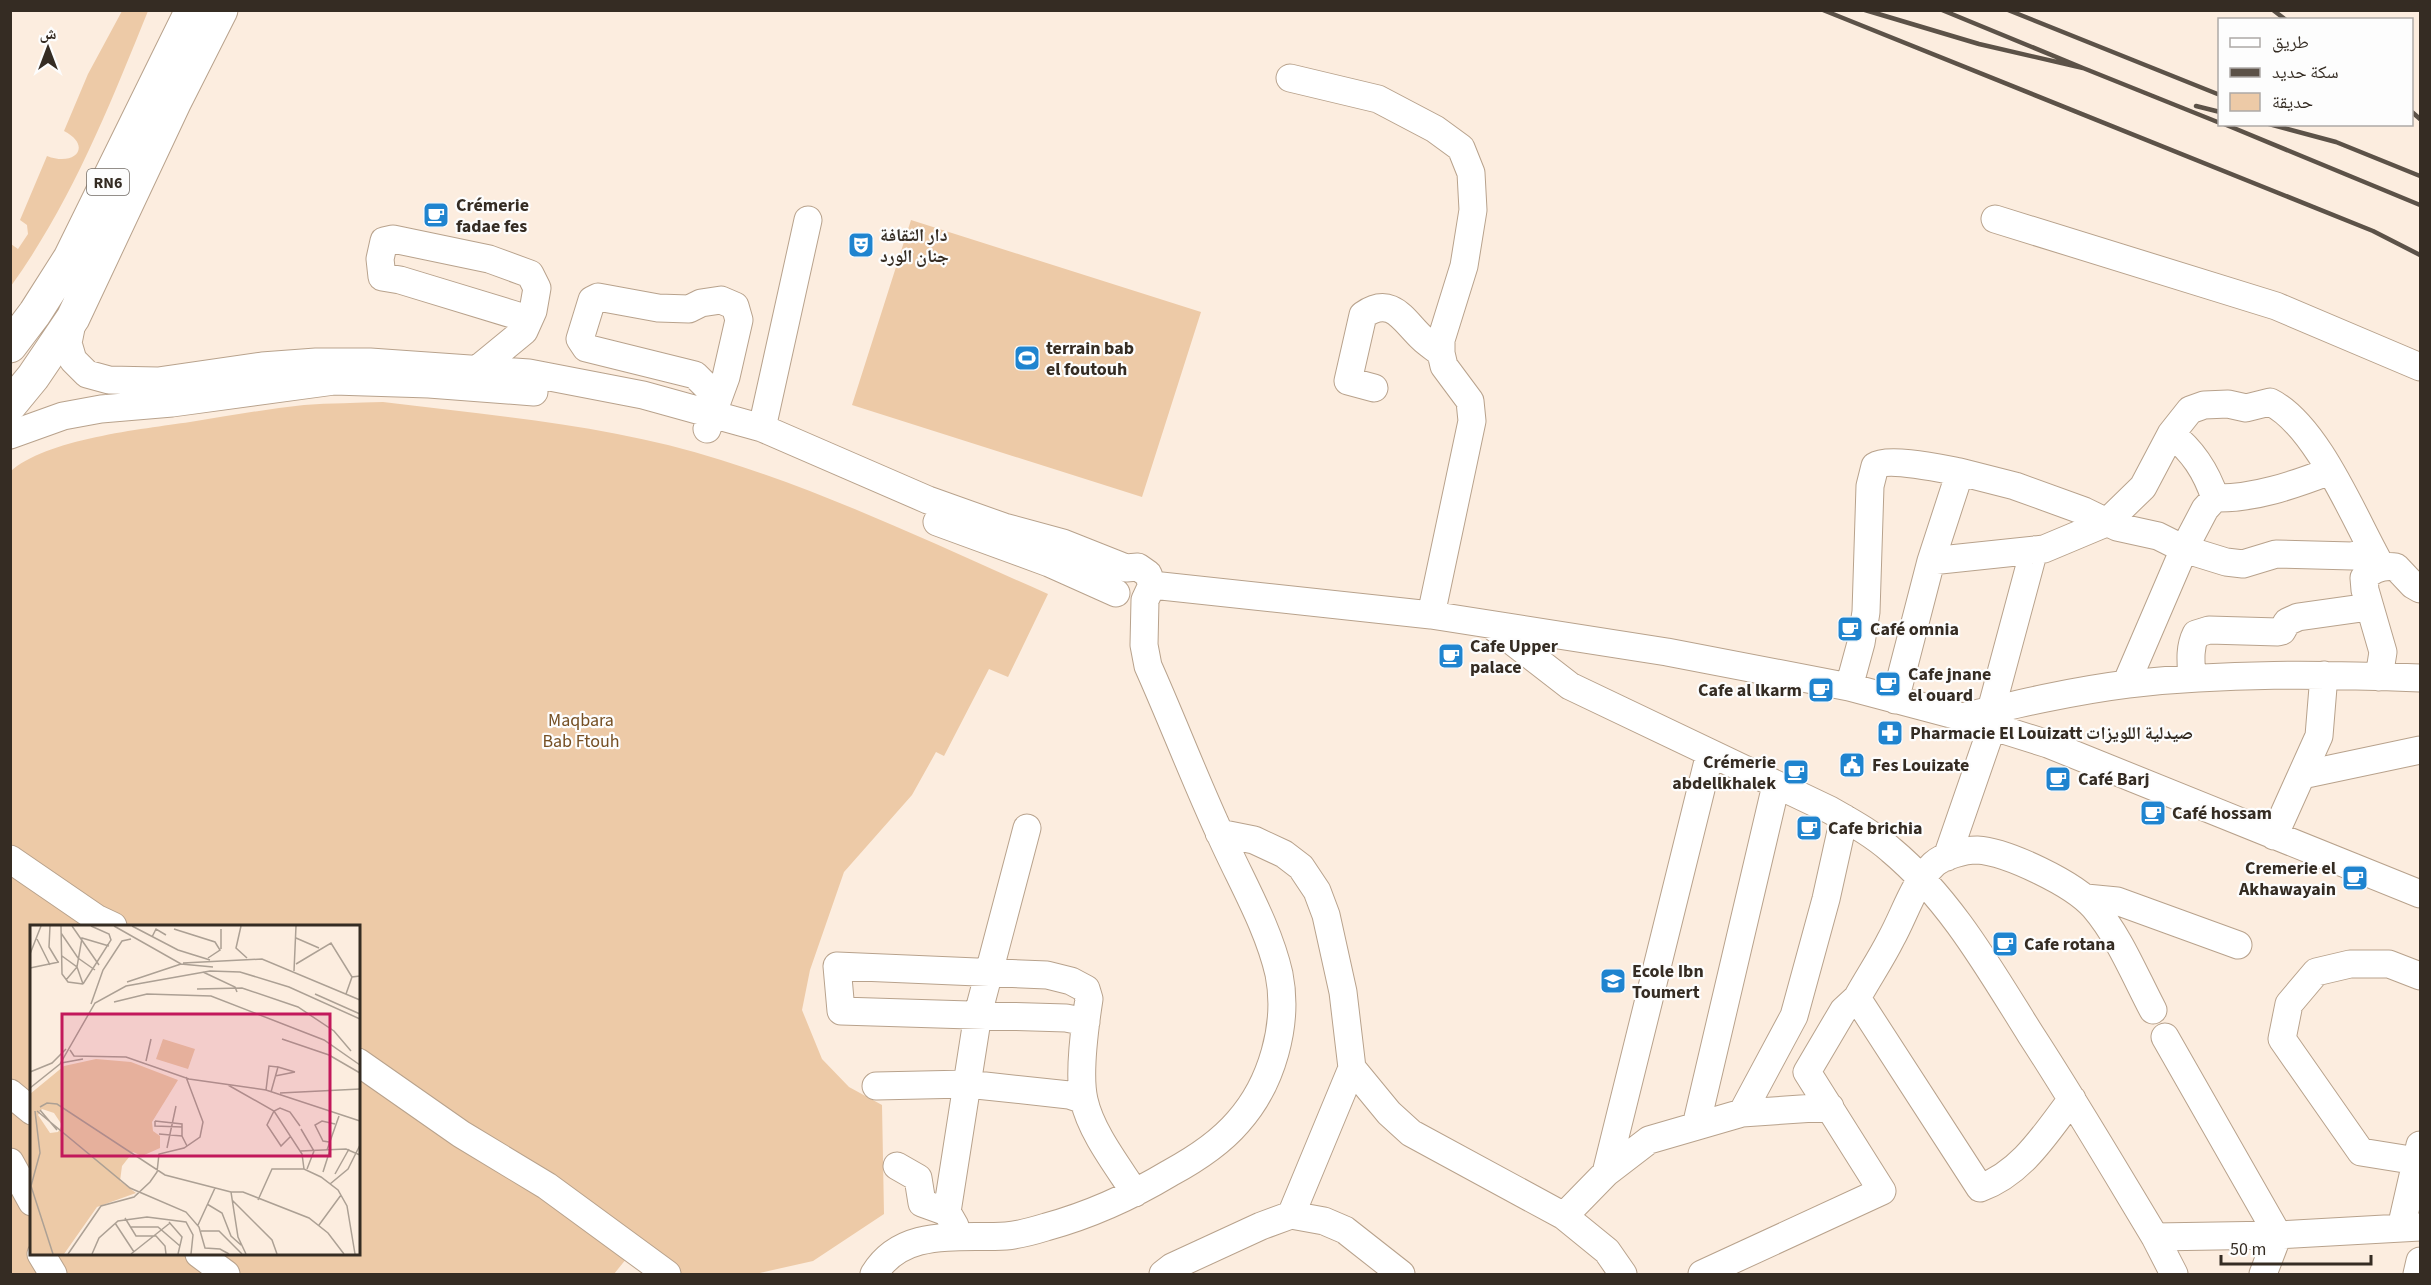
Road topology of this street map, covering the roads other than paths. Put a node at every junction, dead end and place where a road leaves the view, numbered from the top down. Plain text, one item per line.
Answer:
1 (192, 10) edge
2 (221, 10) edge
3 (1290, 78) dead end
4 (1995, 219) dead end
5 (808, 220) dead end
6 (73, 318) junction
7 (526, 326) junction
8 (10, 346) edge
9 (1441, 353) junction
10 (2421, 367) edge
11 (479, 368) junction
12 (528, 382) junction
13 (1374, 388) dead end
14 (10, 405) edge
15 (712, 413) junction
16 (762, 428) junction
17 (2171, 434) junction
18 (10, 435) edge
19 (2330, 471) junction
20 (1960, 472) junction
21 (2215, 498) junction
22 (2106, 523) junction
23 (2184, 549) junction
24 (2034, 550) junction
25 (2377, 559) junction
26 (1931, 561) junction
27 (2421, 589) edge
28 (1133, 594) junction
29 (2369, 607) junction
30 (1431, 615) junction
31 (1492, 625) junction
32 (2324, 675) junction
33 (2379, 677) junction
34 (2192, 678) junction
35 (2421, 678) edge
36 (2126, 684) junction
37 (1849, 687) junction
38 (1895, 700) junction
39 (1992, 718) junction
40 (2421, 750) edge
41 (1710, 753) junction
42 (2302, 775) junction
43 (1776, 785) junction
44 (1844, 818) junction
45 (1028, 828) dead end
46 (1219, 833) junction
47 (2274, 836) junction
48 (1947, 857) junction
49 (10, 859) edge
50 (1921, 878) junction
51 (2421, 894) edge
52 (2086, 898) junction
53 (109, 925) edge
54 (2238, 945) dead end
55 (988, 974) junction
56 (2421, 976) edge
57 (1857, 998) junction
58 (2153, 1010) dead end
59 (978, 1014) junction
60 (1086, 1022) junction
61 (2165, 1037) dead end
62 (1773, 1057) junction
63 (360, 1063) edge
64 (1352, 1068) junction
65 (1807, 1072) junction
66 (967, 1084) junction
67 (876, 1086) dead end
68 (10, 1094) edge
69 (2072, 1099) junction
70 (1083, 1100) junction
71 (1830, 1107) junction
72 (30, 1109) edge
73 (1742, 1113) junction
74 (1696, 1126) junction
75 (2419, 1153) edge
76 (10, 1162) edge
77 (897, 1166) dead end
78 (1606, 1173) junction
79 (1135, 1193) junction
80 (30, 1198) edge
81 (946, 1212) junction
82 (1291, 1215) junction
83 (1564, 1216) junction
84 (2411, 1228) edge
85 (2278, 1235) junction
86 (963, 1237) junction
87 (2155, 1237) junction
88 (42, 1255) edge
89 (200, 1255) edge
90 (2421, 1261) edge
91 (53, 1275) edge
92 (226, 1275) edge
93 (667, 1275) edge
94 (874, 1275) edge
95 (1163, 1275) edge
96 (1401, 1275) edge
97 (1623, 1275) edge
98 (1702, 1275) edge
99 (2174, 1275) edge
100 (2264, 1275) edge
101 (2416, 1275) edge

1 - 8 main road, RN6
2 - 6 main road, RN6
3 - 9 street
4 - 10 street
5 - 16 street
6 - 11 street
6 - 14 main road, RN6
7 - 7 street
7 - 11 street
9 - 13 street
9 - 30 street
11 - 12 street
12 - 15 street
12 - 18 street
15 - 15 street
15 - 16 street
15 - 28 street
16 - 28 street
17 - 19 street
17 - 21 street
17 - 22 street
19 - 21 street
19 - 25 street
20 - 22 street
20 - 26 street
20 - 37 street
21 - 23 street
22 - 23 street
22 - 24 street
23 - 25 street
23 - 36 street
24 - 26 street
24 - 39 street
25 - 27 street
25 - 29 street
26 - 38 street
28 - 30 street
28 - 46 street
29 - 33 street
29 - 34 street
30 - 31 street
31 - 37 street
31 - 41 street
32 - 33 street
32 - 34 street
32 - 42 street
33 - 35 street
34 - 36 street
36 - 39 street
37 - 38 street
38 - 39 street
39 - 47 street
39 - 48 street
40 - 42 street
41 - 43 street
41 - 78 street
42 - 47 street
43 - 44 street
43 - 74 street
44 - 50 street
44 - 62 street
45 - 55 street
46 - 64 street
46 - 79 street
47 - 51 street
48 - 50 street
48 - 52 street
49 - 53 street
50 - 57 street
50 - 69 street
52 - 54 street
52 - 58 street
55 - 59 street
55 - 59 street
55 - 60 street
56 - 75 street
57 - 65 street
57 - 69 street
59 - 60 street
59 - 66 street
60 - 70 street
61 - 85 street
62 - 65 street
62 - 73 street
63 - 93 street
64 - 82 street
64 - 83 street
65 - 71 street
66 - 67 street
66 - 70 street
66 - 81 street
68 - 72 street
69 - 87 street
70 - 79 street
71 - 73 street
71 - 98 street
73 - 74 street
74 - 78 street
75 - 84 street
76 - 80 street
77 - 81 street
78 - 83 street
79 - 86 street
81 - 86 street
82 - 95 street
82 - 96 street
83 - 97 street
84 - 85 street
85 - 87 street
85 - 100 street
86 - 94 street
87 - 99 street
88 - 91 street
89 - 92 street
90 - 101 street

